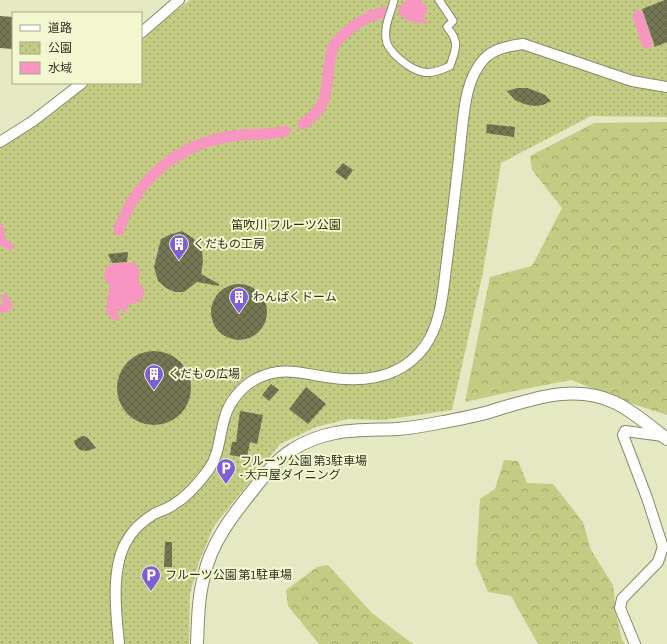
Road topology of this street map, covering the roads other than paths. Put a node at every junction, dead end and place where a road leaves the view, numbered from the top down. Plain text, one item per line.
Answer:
1 (179, 0) edge
2 (394, 0) edge
3 (439, 0) edge
4 (142, 32) edge
5 (81, 84) edge
6 (667, 87) edge
7 (0, 142) edge
8 (665, 438) edge
9 (119, 644) edge
10 (197, 644) edge
11 (635, 644) edge

1 - 4 street
2 - 3 street
5 - 7 street
6 - 9 street
8 - 10 street
8 - 11 street

